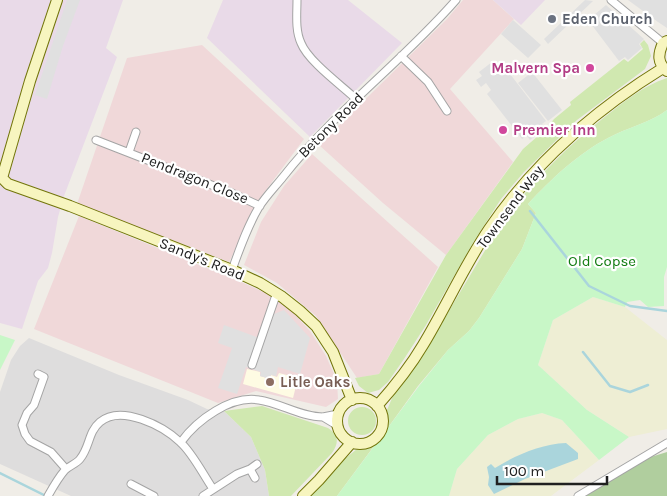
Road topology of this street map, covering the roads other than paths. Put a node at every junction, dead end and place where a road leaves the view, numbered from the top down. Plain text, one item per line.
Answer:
1 (57, 0) edge
2 (297, 0) edge
3 (456, 0) edge
4 (611, 0) edge
5 (665, 42) edge
6 (400, 56) junction
7 (665, 69) edge
8 (356, 99) junction
9 (447, 111) dead end
10 (136, 132) dead end
11 (96, 140) dead end
12 (129, 152) junction
13 (1, 178) edge
14 (260, 206) junction
15 (232, 270) junction
16 (281, 296) junction
17 (252, 365) dead end
18 (44, 376) dead end
19 (352, 400) junction
20 (377, 406) junction
21 (338, 414) junction
22 (323, 416) junction
23 (338, 426) junction
24 (181, 442) junction
25 (352, 442) junction
26 (667, 443) edge
27 (257, 464) dead end
28 (66, 469) junction
29 (250, 469) junction
30 (255, 478) dead end
31 (130, 484) dead end
32 (213, 489) junction
33 (138, 493) edge
34 (49, 494) edge
35 (154, 496) edge
36 (204, 496) edge
37 (303, 496) edge
38 (578, 496) edge

1 - 13 main road
2 - 8 street
3 - 6 street, Betony Road
4 - 5 street
5 - 7 main road, Townsend Way
6 - 8 street, Betony Road
6 - 9 street
7 - 20 main road, Townsend Way
8 - 14 street, Betony Road
10 - 12 street, Pendragon Close
11 - 12 street, Pendragon Close
12 - 14 street, Pendragon Close
13 - 15 main road, Sandy's Road
14 - 15 street, Betony Road
15 - 16 main road, Sandy's Road
16 - 17 street
16 - 19 main road, Sandy's Road
18 - 28 street
19 - 20 main road
19 - 21 main road
20 - 25 main road
21 - 22 street
21 - 23 main road
22 - 23 street
22 - 24 street
23 - 25 main road
24 - 28 street
24 - 32 street
25 - 37 main road
26 - 38 street
27 - 29 street
28 - 34 street
29 - 30 street
29 - 32 street
31 - 33 street
32 - 36 street
33 - 35 street

